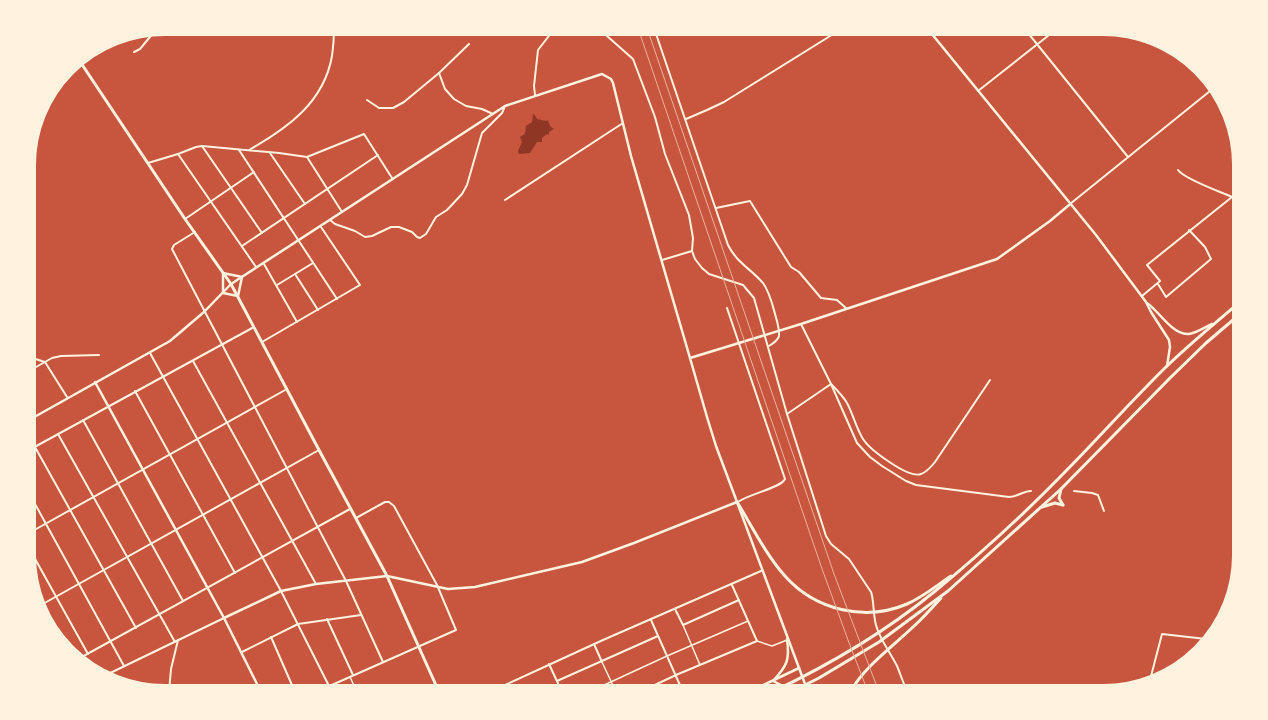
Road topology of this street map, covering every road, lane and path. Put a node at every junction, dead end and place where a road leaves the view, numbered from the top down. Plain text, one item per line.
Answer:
1 (334, 35) edge
2 (549, 35) edge
3 (606, 35) edge
4 (656, 35) edge
5 (832, 35) edge
6 (933, 35) edge
7 (1030, 35) edge
8 (1049, 35) edge
9 (151, 36) edge
10 (469, 44) dead end
11 (1037, 44) junction
12 (134, 52) dead end
13 (82, 65) edge
14 (439, 73) junction
15 (978, 91) junction
16 (1210, 91) edge
17 (535, 95) junction
18 (367, 100) dead end
19 (505, 106) junction
20 (493, 114) junction
21 (686, 119) junction
22 (623, 123) junction
23 (202, 146) junction
24 (239, 150) junction
25 (248, 150) junction
26 (270, 152) junction
27 (178, 154) junction
28 (378, 156) junction
29 (307, 157) junction
30 (1128, 157) junction
31 (148, 164) junction
32 (1178, 170) dead end
33 (254, 172) junction
34 (392, 178) junction
35 (231, 188) junction
36 (328, 189) junction
37 (505, 200) dead end
38 (210, 202) junction
39 (305, 204) junction
40 (1070, 205) junction
41 (716, 208) junction
42 (342, 212) junction
43 (284, 218) junction
44 (185, 219) junction
45 (330, 220) junction
46 (321, 227) junction
47 (1189, 230) junction
48 (195, 232) junction
49 (262, 233) junction
50 (299, 241) junction
51 (242, 246) junction
52 (692, 251) junction
53 (662, 260) junction
54 (313, 263) junction
55 (264, 264) junction
56 (257, 268) junction
57 (223, 273) junction
58 (295, 274) junction
59 (242, 277) junction
60 (231, 284) junction
61 (1158, 284) junction
62 (276, 285) junction
63 (222, 293) junction
64 (238, 296) junction
65 (1142, 296) junction
66 (337, 299) junction
67 (1146, 302) junction
68 (727, 308) dead end
69 (1233, 308) edge
70 (847, 309) junction
71 (318, 310) junction
72 (204, 312) junction
73 (1233, 320) edge
74 (297, 322) junction
75 (801, 324) junction
76 (1213, 324) junction
77 (254, 327) junction
78 (262, 342) junction
79 (222, 345) junction
80 (768, 346) junction
81 (150, 352) junction
82 (99, 355) dead end
83 (690, 358) junction
84 (35, 360) edge
85 (193, 361) junction
86 (45, 362) junction
87 (1167, 366) junction
88 (35, 367) edge
89 (163, 376) junction
90 (990, 380) dead end
91 (95, 382) junction
92 (831, 384) junction
93 (287, 390) junction
94 (134, 391) junction
95 (67, 397) junction
96 (108, 406) junction
97 (255, 407) junction
98 (787, 414) junction
99 (35, 416) edge
100 (83, 420) junction
101 (227, 423) junction
102 (58, 434) junction
103 (198, 439) junction
104 (35, 447) joint
105 (319, 450) junction
106 (170, 455) junction
107 (287, 468) junction
108 (142, 470) junction
109 (118, 483) junction
110 (261, 483) junction
111 (1061, 489) junction
112 (1031, 491) dead end
113 (1074, 491) dead end
114 (94, 497) junction
115 (231, 499) junction
116 (736, 502) junction
117 (35, 504) edge
118 (1040, 508) junction
119 (350, 509) junction
120 (70, 510) junction
121 (1104, 511) dead end
122 (203, 515) junction
123 (355, 519) junction
124 (46, 523) junction
125 (318, 527) junction
126 (35, 529) edge
127 (176, 530) junction
128 (293, 541) junction
129 (152, 543) junction
130 (127, 557) junction
131 (263, 557) junction
132 (35, 559) edge
133 (964, 567) junction
134 (104, 570) junction
135 (762, 571) junction
136 (235, 573) junction
137 (387, 576) junction
138 (346, 581) junction
139 (79, 584) junction
140 (316, 584) junction
141 (732, 585) junction
142 (437, 586) junction
143 (208, 588) junction
144 (281, 591) junction
145 (948, 591) junction
146 (56, 596) junction
147 (739, 600) junction
148 (184, 601) junction
149 (44, 602) edge
150 (675, 609) junction
151 (160, 615) junction
152 (361, 615) junction
153 (224, 618) junction
154 (327, 620) junction
155 (650, 620) junction
156 (748, 621) junction
157 (298, 624) junction
158 (683, 625) junction
159 (136, 628) junction
160 (658, 636) junction
161 (271, 637) junction
162 (787, 639) junction
163 (1202, 639) edge
164 (178, 640) junction
165 (757, 640) junction
166 (111, 642) junction
167 (175, 642) junction
168 (594, 644) junction
169 (691, 645) junction
170 (418, 646) junction
171 (242, 652) junction
172 (88, 654) junction
173 (84, 656) edge
174 (667, 656) junction
175 (383, 662) junction
176 (602, 662) junction
177 (549, 664) junction
178 (700, 664) junction
179 (124, 666) junction
180 (799, 668) junction
181 (110, 673) edge
182 (353, 675) junction
183 (676, 675) junction
184 (1151, 676) edge
185 (350, 677) junction
186 (557, 681) junction
187 (773, 681) junction
188 (611, 682) junction
189 (170, 685) edge
190 (258, 685) edge
191 (292, 685) edge
192 (328, 685) edge
193 (330, 685) edge
194 (354, 685) edge
195 (436, 685) edge
196 (505, 685) edge
197 (559, 685) edge
198 (605, 685) edge
199 (612, 685) edge
200 (655, 685) edge
201 (680, 685) edge
202 (764, 685) edge
203 (781, 685) edge
204 (786, 685) edge
205 (805, 685) edge
206 (805, 685) edge
207 (854, 685) edge
208 (904, 685) edge

1 - 25 street
2 - 17 street
3 - 52 street
4 - 21 street
5 - 21 street
6 - 15 street
7 - 11 street
8 - 11 street
9 - 12 street
10 - 14 street
11 - 15 street
11 - 30 street
13 - 31 main road
14 - 18 street
14 - 20 street
15 - 40 street
16 - 30 street
17 - 19 street
17 - 22 street
19 - 20 street
19 - 45 street
20 - 34 street
21 - 41 street
22 - 37 street
22 - 53 street
23 - 24 street
23 - 27 street
23 - 35 street
24 - 25 street
24 - 33 street
25 - 26 street
26 - 29 street
26 - 39 street
27 - 31 street
27 - 38 street
28 - 29 street
28 - 34 street
28 - 36 street
29 - 36 street
30 - 40 street
31 - 44 main road
32 - 47 street
33 - 35 street
33 - 43 street
34 - 42 street
35 - 38 street
35 - 49 street
36 - 39 street
36 - 42 street
38 - 44 street
38 - 51 street
39 - 43 street
40 - 65 street
40 - 70 street
41 - 70 street
41 - 80 street
42 - 45 street
43 - 49 street
43 - 50 street
44 - 48 main road
45 - 46 street
46 - 50 street
46 - 66 street
47 - 61 street
47 - 61 street
48 - 57 main road
48 - 72 street
49 - 51 street
50 - 54 street
50 - 55 street
51 - 56 street
52 - 53 street
52 - 80 street
53 - 83 street
54 - 58 street
54 - 66 street
55 - 56 street
55 - 62 street
56 - 59 street
57 - 59 street
57 - 60 main road
57 - 63 street
58 - 62 street
58 - 71 street
59 - 60 street
59 - 64 street
60 - 63 street
60 - 64 main road
61 - 65 street
62 - 74 street
63 - 64 street
63 - 72 street
64 - 77 main road
65 - 67 street
66 - 71 street
67 - 76 street
67 - 87 street
68 - 116 street
69 - 76 main road
70 - 75 street
71 - 74 street
72 - 79 street
72 - 81 street
73 - 111 main road
74 - 78 street
75 - 83 street
75 - 92 street
76 - 87 main road
77 - 78 main road
77 - 79 street
78 - 93 main road
79 - 85 street
79 - 97 street
80 - 98 street
81 - 89 street
81 - 91 street
82 - 86 street
83 - 116 street
84 - 86 street
85 - 89 street
85 - 101 street
86 - 88 street
86 - 95 street
87 - 133 main road
89 - 94 street
89 - 103 street
90 - 92 street
91 - 95 street
91 - 96 street
92 - 98 street
92 - 112 street
93 - 97 street
93 - 105 main road
94 - 96 street
94 - 106 street
95 - 99 street
96 - 100 street
96 - 108 street
97 - 101 street
97 - 107 street
98 - 208 street
100 - 102 street
100 - 109 street
101 - 103 street
101 - 110 street
102 - 104 street
102 - 114 street
103 - 106 street
103 - 115 street
104 - 120 street
105 - 107 street
105 - 119 main road
106 - 108 street
106 - 122 street
107 - 110 street
107 - 125 street
108 - 109 street
108 - 127 street
109 - 114 street
109 - 129 street
110 - 115 street
110 - 128 street
111 - 118 main road
111 - 118 main road
113 - 121 street
114 - 120 street
114 - 130 street
115 - 122 street
115 - 131 street
116 - 133 main road
116 - 135 street
116 - 142 street
117 - 124 street
118 - 145 main road
119 - 123 main road
119 - 125 street
120 - 124 street
120 - 134 street
122 - 127 street
122 - 136 street
123 - 137 main road
123 - 142 street
124 - 126 street
124 - 139 street
125 - 128 street
125 - 138 street
127 - 129 street
127 - 143 street
128 - 131 street
128 - 140 street
129 - 130 street
129 - 148 street
130 - 134 street
130 - 151 street
131 - 136 street
131 - 144 street
132 - 146 street
133 - 204 main road
134 - 139 street
134 - 159 street
135 - 141 street
135 - 162 street
136 - 143 street
137 - 138 street
137 - 142 street
137 - 170 main road
138 - 140 street
138 - 152 street
139 - 146 street
139 - 166 street
140 - 144 street
141 - 147 street
141 - 150 street
142 - 170 street
143 - 148 street
143 - 153 street
144 - 153 street
144 - 157 street
145 - 205 main road
145 - 207 main road
146 - 149 street
146 - 172 street
147 - 156 street
147 - 158 street
148 - 151 street
150 - 155 street
150 - 158 street
151 - 159 street
151 - 167 street
152 - 154 street
152 - 175 street
153 - 164 street
153 - 171 street
154 - 157 street
154 - 182 street
155 - 160 street
155 - 168 street
156 - 165 street
156 - 169 street
157 - 161 street
157 - 192 street
158 - 169 street
159 - 166 street
160 - 174 street
160 - 176 street
161 - 171 street
161 - 191 street
162 - 165 street
162 - 180 street
162 - 187 street
163 - 184 street
164 - 167 street
164 - 189 street
165 - 178 street
166 - 172 street
166 - 179 street
167 - 179 street
168 - 176 street
168 - 177 street
169 - 174 street
169 - 178 street
170 - 175 street
170 - 195 main road
171 - 190 street
172 - 173 street
174 - 183 street
174 - 188 street
175 - 182 street
176 - 186 street
176 - 188 street
177 - 186 street
177 - 196 street
178 - 183 street
179 - 181 street
180 - 187 street
180 - 206 street
182 - 185 street
183 - 200 street
183 - 201 street
185 - 193 street
185 - 194 street
186 - 197 street
187 - 202 street
187 - 203 street
188 - 198 street
188 - 199 street

